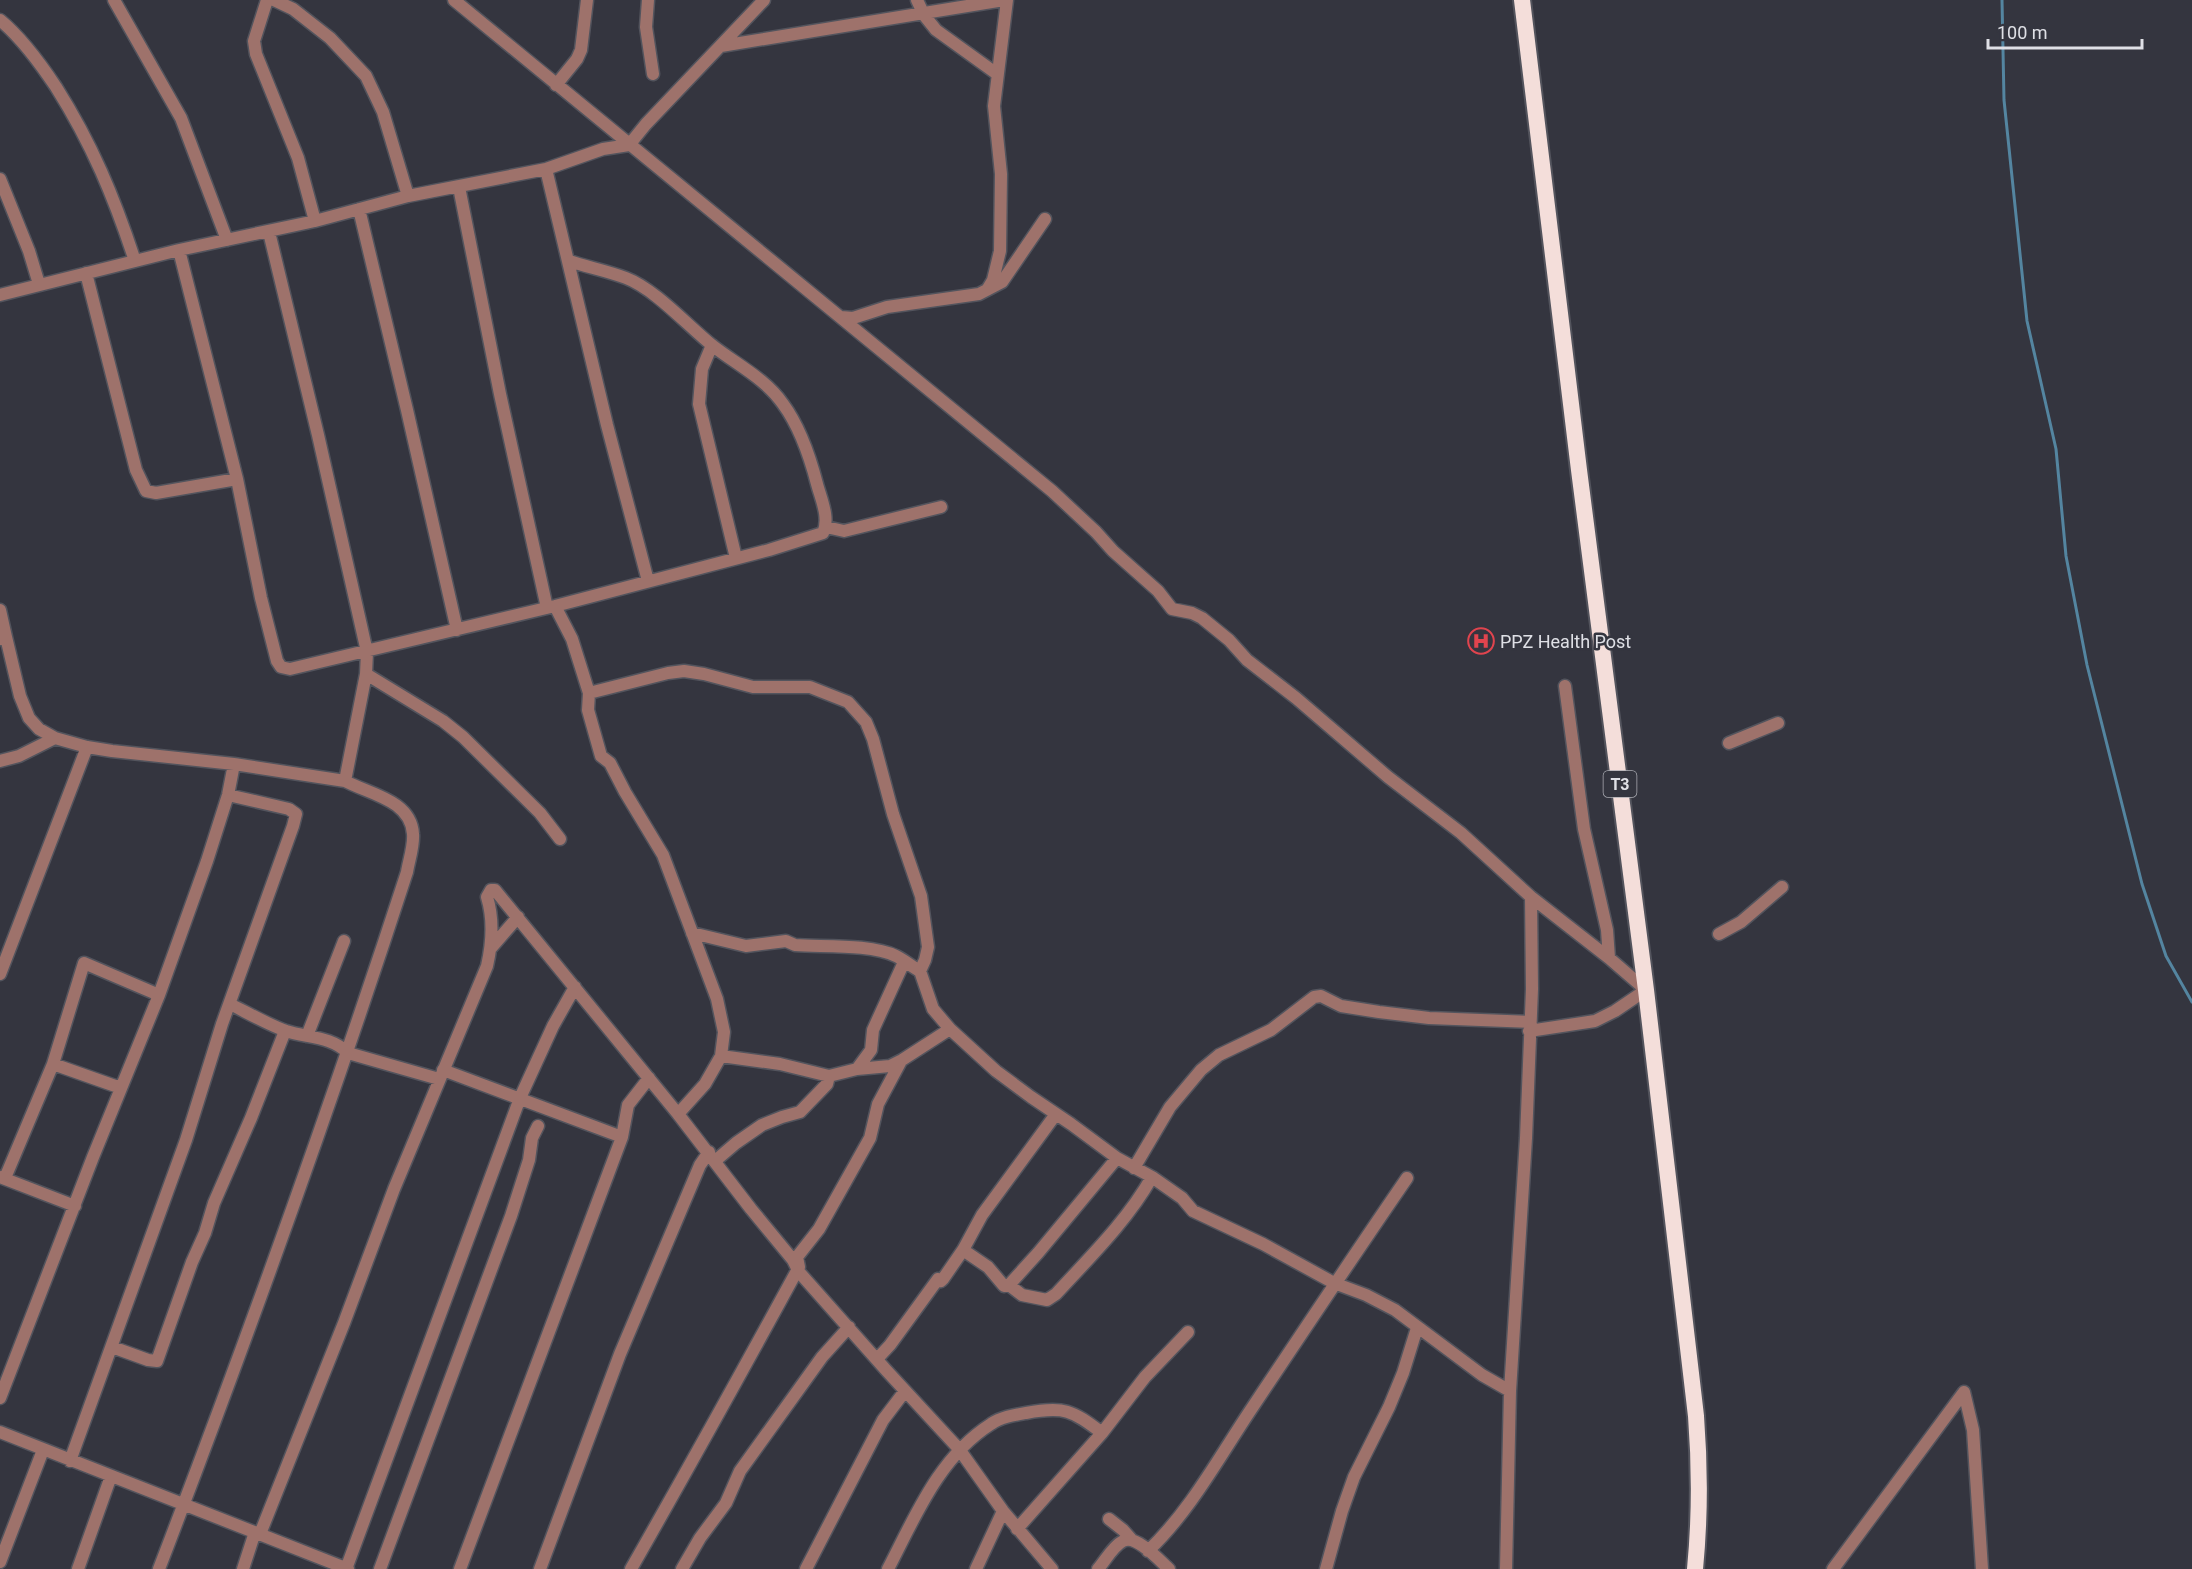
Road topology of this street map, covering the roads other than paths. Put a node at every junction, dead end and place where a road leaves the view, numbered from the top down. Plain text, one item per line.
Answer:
1 (114, 0) edge
2 (267, 0) edge
3 (274, 0) edge
4 (454, 0) edge
5 (587, 0) edge
6 (648, 0) edge
7 (764, 0) edge
8 (917, 0) edge
9 (1005, 0) edge
10 (1522, 0) edge
11 (923, 13) junction
12 (0, 20) edge
13 (721, 46) junction
14 (653, 74) dead end
15 (997, 74) junction
16 (556, 85) junction
17 (629, 145) junction
18 (546, 169) junction
19 (0, 179) edge
20 (459, 187) junction
21 (408, 196) junction
22 (359, 209) junction
23 (1045, 219) dead end
24 (315, 221) junction
25 (269, 232) junction
26 (227, 240) junction
27 (179, 250) junction
28 (135, 261) junction
29 (568, 261) junction
30 (86, 273) junction
31 (39, 284) junction
32 (987, 290) junction
33 (0, 295) edge
34 (841, 317) junction
35 (712, 345) junction
36 (237, 479) junction
37 (941, 507) dead end
38 (826, 526) junction
39 (736, 558) junction
40 (648, 581) junction
41 (551, 607) junction
42 (0, 610) edge
43 (457, 630) junction
44 (3, 638) edge
45 (367, 652) junction
46 (366, 674) junction
47 (1565, 686) dead end
48 (589, 693) junction
49 (1778, 723) dead end
50 (55, 738) junction
51 (1729, 743) dead end
52 (87, 747) junction
53 (0, 761) edge
54 (234, 764) junction
55 (345, 781) junction
56 (228, 795) junction
57 (560, 839) dead end
58 (1782, 887) dead end
59 (1531, 897) junction
60 (518, 917) junction
61 (692, 933) junction
62 (1719, 934) dead end
63 (344, 941) dead end
64 (491, 948) junction
65 (1610, 958) junction
66 (904, 962) junction
67 (920, 971) junction
68 (0, 974) edge
69 (575, 987) junction
70 (1646, 990) junction
71 (159, 995) junction
72 (230, 1004) junction
73 (1529, 1027) junction
74 (950, 1029) junction
75 (285, 1031) junction
76 (307, 1036) junction
77 (348, 1053) junction
78 (721, 1056) junction
79 (901, 1061) junction
80 (53, 1064) junction
81 (857, 1069) junction
82 (441, 1075) junction
83 (829, 1076) junction
84 (649, 1078) junction
85 (121, 1088) junction
86 (520, 1098) junction
87 (678, 1114) junction
88 (1056, 1114) junction
89 (538, 1126) dead end
90 (622, 1137) junction
91 (712, 1156) junction
92 (1117, 1158) junction
93 (1134, 1168) junction
94 (3, 1177) edge
95 (1152, 1177) junction
96 (1407, 1178) dead end
97 (75, 1206) junction
98 (963, 1250) junction
99 (798, 1269) junction
100 (1334, 1283) junction
101 (1009, 1285) junction
102 (849, 1327) junction
103 (1417, 1328) junction
104 (1188, 1332) dead end
105 (112, 1347) junction
106 (877, 1359) junction
107 (905, 1391) junction
108 (1510, 1391) junction
109 (0, 1398) edge
110 (0, 1432) edge
111 (1102, 1433) junction
112 (959, 1449) junction
113 (43, 1450) junction
114 (70, 1461) junction
115 (111, 1476) junction
116 (185, 1505) junction
117 (1003, 1511) junction
118 (1109, 1519) dead end
119 (1017, 1529) junction
120 (257, 1533) junction
121 (1131, 1539) junction
122 (1148, 1551) junction
123 (0, 1562) edge
124 (327, 1565) edge
125 (78, 1569) edge
126 (159, 1569) edge
127 (243, 1569) edge
128 (347, 1569) edge
129 (380, 1569) edge
130 (460, 1569) edge
131 (540, 1569) edge
132 (632, 1569) edge
133 (682, 1569) edge
134 (806, 1569) edge
135 (888, 1569) edge
136 (976, 1569) edge
137 (1052, 1569) edge
138 (1098, 1569) edge
139 (1169, 1569) edge
140 (1326, 1569) edge
141 (1506, 1569) edge
142 (1695, 1569) edge
143 (1833, 1569) edge
144 (1982, 1569) edge

1 - 26 street
2 - 24 street
3 - 21 street
4 - 16 street
5 - 16 street
6 - 14 street
7 - 13 street
8 - 11 street
9 - 11 street
9 - 15 street
10 - 70 highway, T3
11 - 13 street
11 - 15 street
12 - 28 street
13 - 17 street
15 - 32 street
16 - 17 street
17 - 18 street
17 - 34 street
18 - 20 street
18 - 29 street
19 - 31 street
20 - 21 street
20 - 41 street
21 - 22 street
22 - 24 street
22 - 43 street
23 - 32 street
24 - 25 street
25 - 26 street
25 - 45 street
26 - 27 street
27 - 28 street
27 - 36 street
28 - 30 street
29 - 35 street
29 - 40 street
30 - 31 street
30 - 36 street
31 - 33 street
32 - 34 street
34 - 59 street
35 - 38 street
35 - 39 street
36 - 45 street
37 - 38 street
38 - 39 street
39 - 40 street
40 - 41 street
41 - 43 street
41 - 48 street
42 - 44 street
43 - 45 street
44 - 50 street
45 - 46 street
46 - 55 street
46 - 57 street
47 - 65 street
48 - 61 street
48 - 67 street
49 - 51 street
50 - 52 street
50 - 53 street
52 - 54 street
52 - 68 street
54 - 55 street
54 - 56 street
55 - 77 street
56 - 71 street
56 - 72 street
58 - 62 street
59 - 65 street
59 - 73 street
60 - 64 street
60 - 64 street
60 - 69 street
61 - 66 street
61 - 78 street
63 - 76 street
64 - 82 street
65 - 70 street
66 - 67 street
66 - 81 street
67 - 74 street
69 - 84 street
69 - 86 street
70 - 73 street
70 - 142 highway, T3
71 - 80 street
71 - 85 street
72 - 75 street
72 - 105 street
73 - 93 street
73 - 108 street
74 - 79 street
74 - 88 street
75 - 76 street
75 - 105 street
76 - 77 street
77 - 82 street
77 - 116 street
78 - 83 street
78 - 87 street
79 - 81 street
79 - 99 street
80 - 85 street
80 - 94 street
81 - 83 street
82 - 86 street
82 - 120 street
83 - 91 street
84 - 87 street
84 - 90 street
85 - 97 street
86 - 90 street
86 - 128 street
87 - 91 street
88 - 92 street
88 - 98 street
89 - 129 street
90 - 130 street
91 - 99 street
91 - 131 street
92 - 93 street
92 - 101 street
93 - 95 street
94 - 97 street
95 - 100 street
95 - 101 street
96 - 100 street
97 - 109 street
98 - 101 street
98 - 106 street
99 - 102 street
99 - 132 street
100 - 103 street
100 - 122 street
102 - 106 street
102 - 133 street
103 - 108 street
103 - 140 street
104 - 111 street
105 - 114 street
106 - 107 street
107 - 112 street
107 - 134 street
108 - 141 street
110 - 113 street
111 - 112 street
111 - 119 street
112 - 117 street
112 - 135 street
113 - 114 street
113 - 123 street
114 - 115 street
115 - 116 street
115 - 125 street
116 - 120 street
116 - 126 street
117 - 119 street
117 - 136 street
118 - 121 street
119 - 137 street
120 - 124 street
120 - 127 street
121 - 122 street
121 - 138 street
122 - 139 street
124 - 128 street
143 - 144 street

